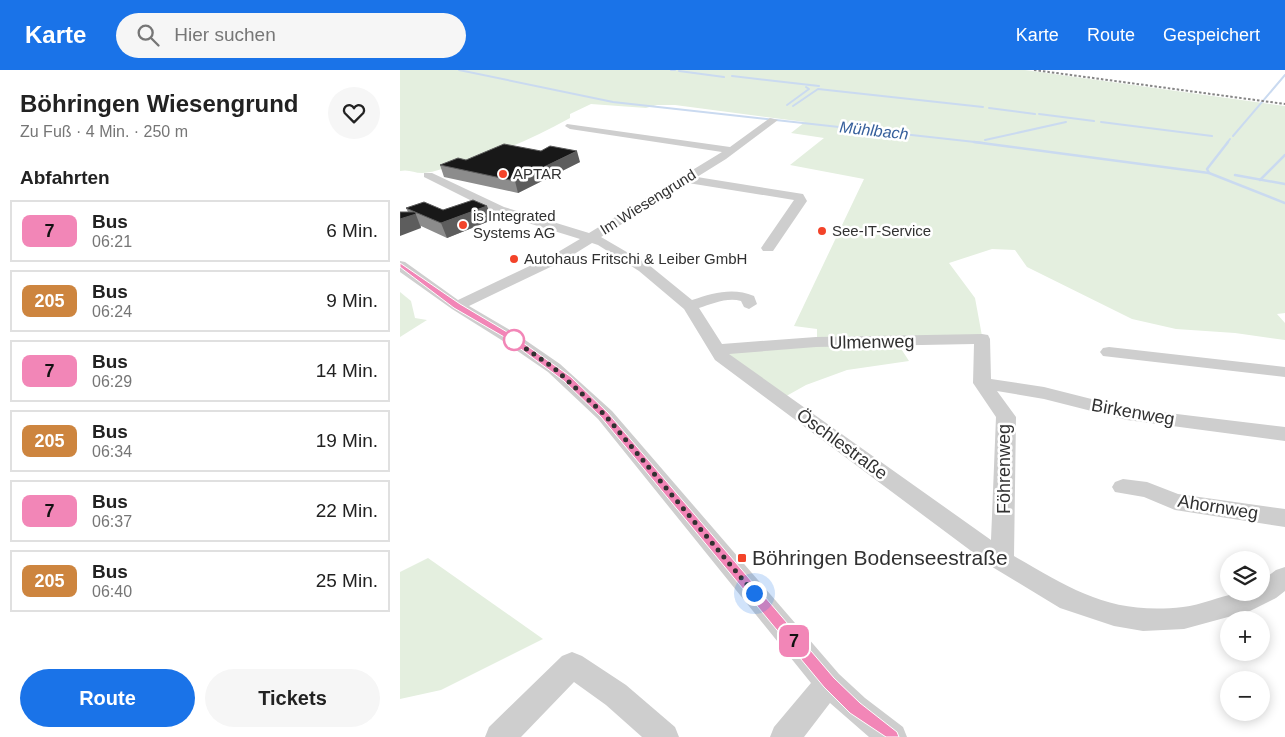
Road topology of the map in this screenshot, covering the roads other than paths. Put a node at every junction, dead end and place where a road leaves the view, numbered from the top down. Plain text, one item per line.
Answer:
1 (772, 121) dead end
2 (570, 126) dead end
3 (731, 150) junction
4 (428, 175) dead end
5 (686, 179) junction
6 (591, 238) junction
7 (768, 248) dead end
8 (400, 265) edge
9 (749, 304) dead end
10 (457, 306) junction
11 (690, 306) junction
12 (718, 350) junction
13 (1110, 352) dead end
14 (1285, 372) edge
15 (982, 383) junction
16 (1285, 434) edge
17 (1123, 487) dead end
18 (1285, 518) edge
19 (1002, 561) junction
20 (1285, 577) edge
21 (829, 682) junction
22 (616, 695) joint
23 (500, 737) edge
24 (664, 737) edge
25 (785, 737) edge
26 (892, 737) edge

1 - 3 street, Im Wiesengrund
2 - 3 street, Im Wiesengrund
3 - 5 street, Im Wiesengrund
4 - 6 street, Öschlestraße
5 - 6 street, Im Wiesengrund
5 - 7 street
6 - 10 street, Im Wiesengrund
6 - 11 street, Öschlestraße
8 - 10 street
9 - 11 street
10 - 21 street
11 - 12 street, Öschlestraße
12 - 15 street, Ulmenweg
12 - 19 street, Öschlestraße
13 - 14 street
15 - 16 street, Birkenweg
15 - 19 street, Föhrenweg
17 - 18 street, Ahornweg
19 - 20 street, Öschlestraße
21 - 25 street
21 - 26 street
22 - 23 street
22 - 24 street

